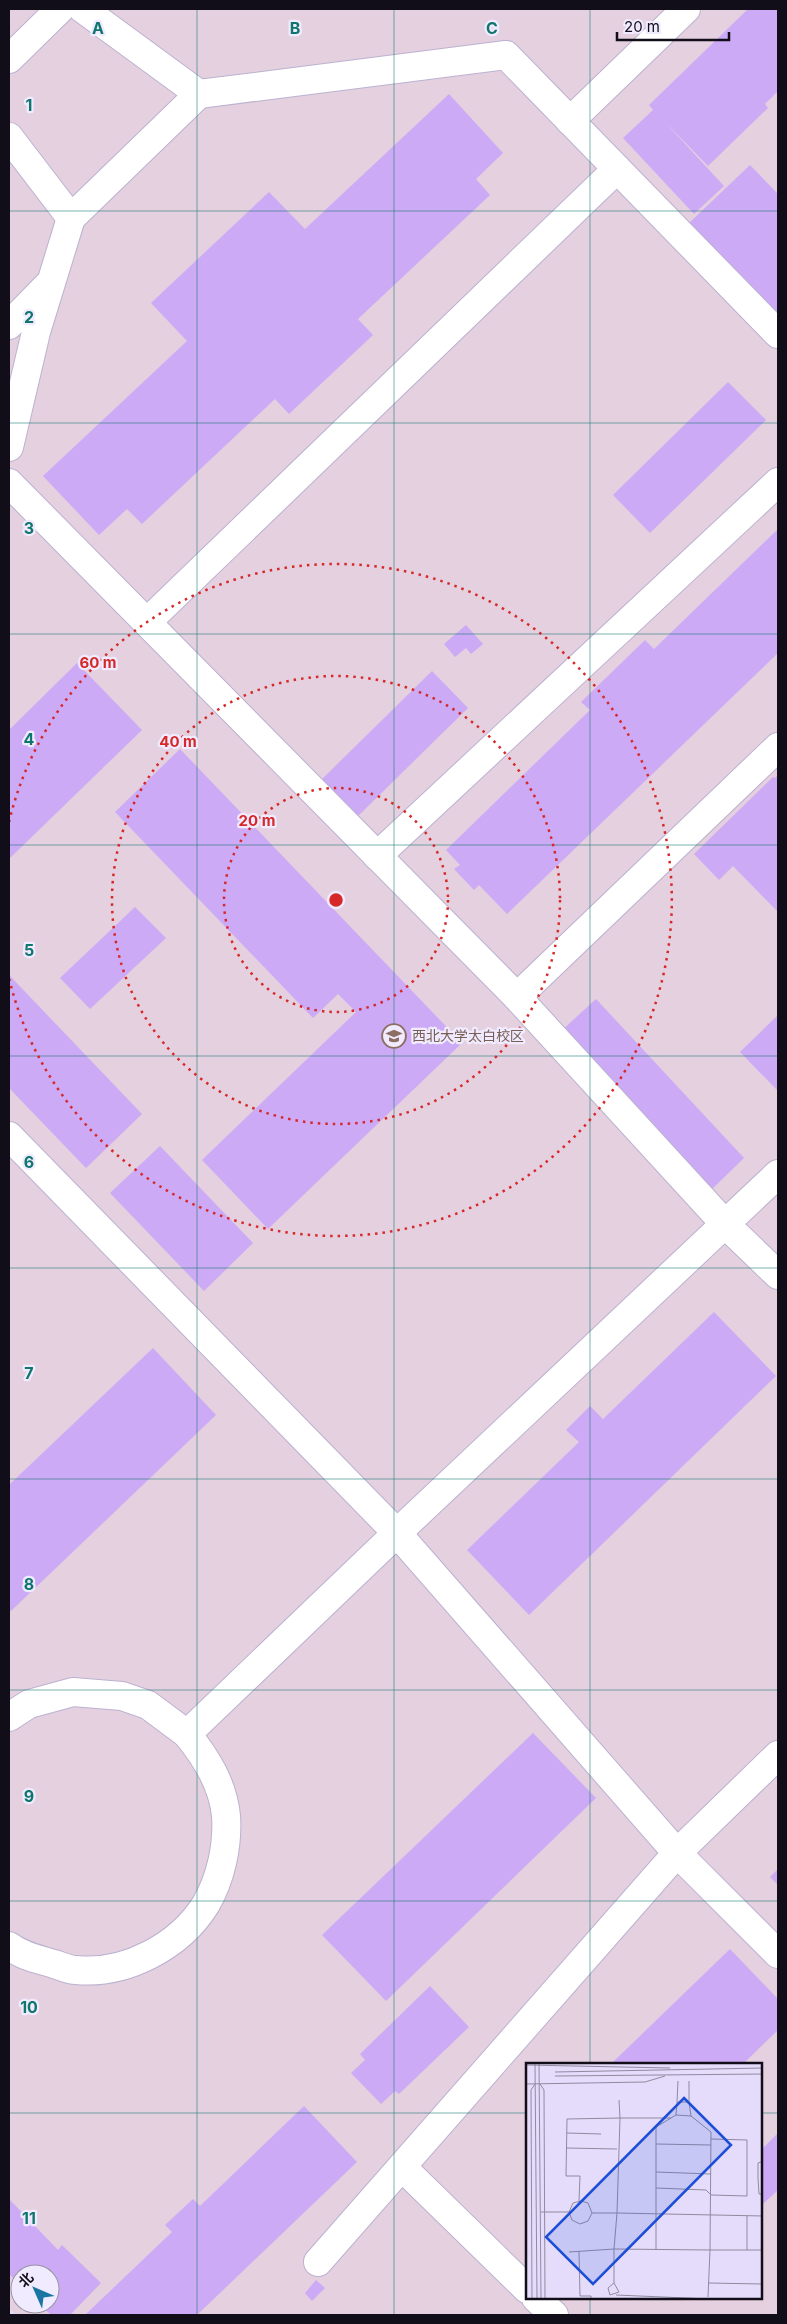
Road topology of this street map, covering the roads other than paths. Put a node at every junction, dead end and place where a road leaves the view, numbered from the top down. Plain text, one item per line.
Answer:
1 (60, 9) edge
2 (83, 9) edge
3 (686, 9) edge
4 (9, 59) edge
5 (199, 94) junction
6 (570, 121) junction
7 (9, 137) edge
8 (617, 170) junction
9 (71, 218) junction
10 (52, 282) junction
11 (9, 325) edge
12 (778, 334) edge
13 (9, 447) edge
14 (778, 482) edge
15 (9, 483) edge
16 (146, 622) junction
17 (778, 747) edge
18 (377, 856) junction
19 (518, 997) junction
20 (9, 1136) edge
21 (778, 1174) edge
22 (726, 1225) junction
23 (778, 1275) edge
24 (397, 1533) junction
25 (9, 1717) edge
26 (187, 1734) junction
27 (778, 1755) edge
28 (677, 1853) junction
29 (9, 1946) edge
30 (778, 1954) edge
31 (402, 2166) junction
32 (318, 2262) dead end
33 (526, 2288) edge
34 (537, 2299) edge
35 (554, 2315) edge

1 - 4 street
2 - 5 street
3 - 6 street
5 - 6 street
5 - 9 street
6 - 8 street
7 - 9 street
8 - 12 street
8 - 16 street
9 - 10 street
10 - 11 street
10 - 13 street
14 - 18 street
15 - 16 street
16 - 18 street
17 - 19 street
18 - 19 street
19 - 22 street
20 - 24 street
21 - 22 street
22 - 23 street
22 - 24 street
24 - 26 street
24 - 28 street
25 - 26 street
26 - 29 street
27 - 28 street
28 - 30 street
28 - 31 street
31 - 32 street
31 - 33 street
34 - 35 street

